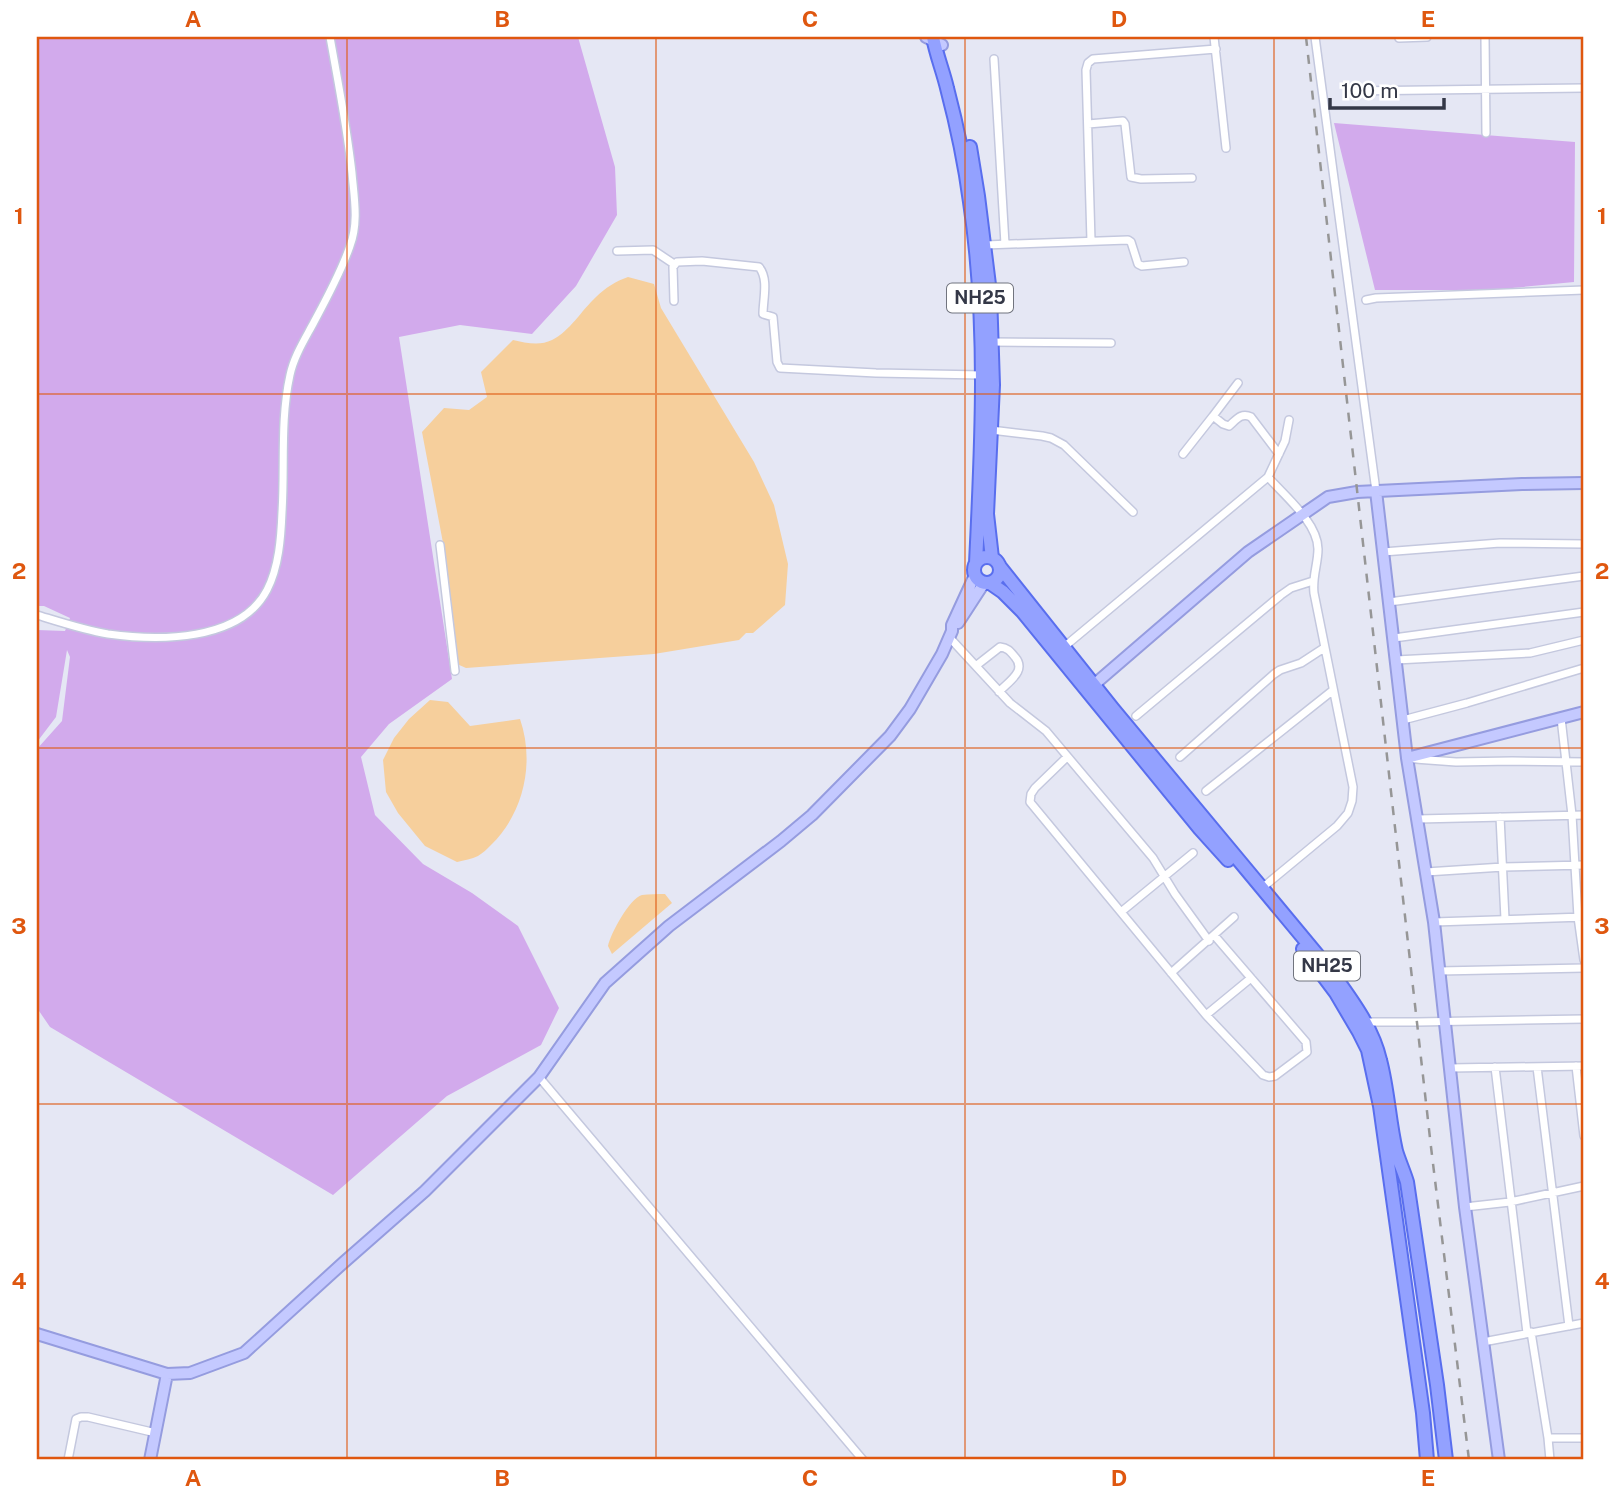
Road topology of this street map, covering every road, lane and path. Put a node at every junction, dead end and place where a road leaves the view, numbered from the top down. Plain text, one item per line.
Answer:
1 (330, 37) edge
2 (1214, 37) edge
3 (1315, 37) edge
4 (1427, 37) edge
5 (1485, 37) edge
6 (1399, 38) edge
7 (935, 39) edge
8 (1216, 49) junction
9 (994, 59) dead end
10 (1486, 88) junction
11 (1584, 88) edge
12 (1350, 91) dead end
13 (1088, 124) junction
14 (1486, 133) dead end
15 (1226, 148) dead end
16 (1192, 178) dead end
17 (1091, 241) junction
18 (1005, 244) junction
19 (985, 245) junction
20 (617, 251) dead end
21 (1184, 262) dead end
22 (674, 264) junction
23 (1584, 290) edge
24 (1367, 300) dead end
25 (674, 301) dead end
26 (992, 342) junction
27 (1111, 343) dead end
28 (983, 374) junction
29 (1238, 383) dead end
30 (1213, 416) junction
31 (1289, 420) dead end
32 (991, 430) junction
33 (1183, 454) dead end
34 (1279, 454) junction
35 (1268, 477) junction
36 (1584, 483) edge
37 (1376, 491) junction
38 (1133, 512) dead end
39 (1302, 514) junction
40 (1584, 544) edge
41 (440, 545) dead end
42 (1383, 552) junction
43 (996, 562) junction
44 (981, 576) junction
45 (1584, 576) edge
46 (1313, 581) junction
47 (1389, 602) junction
48 (1584, 612) edge
49 (37, 615) edge
50 (951, 634) junction
51 (1394, 638) junction
52 (1584, 640) edge
53 (1064, 647) junction
54 (1324, 648) junction
55 (1396, 660) junction
56 (977, 665) junction
57 (1584, 668) edge
58 (455, 671) dead end
59 (1090, 688) junction
60 (1332, 691) junction
61 (999, 692) junction
62 (1584, 712) edge
63 (1136, 716) dead end
64 (1561, 718) junction
65 (1403, 720) junction
66 (1067, 757) junction
67 (1180, 757) dead end
68 (1407, 758) junction
69 (1567, 762) junction
70 (1584, 762) edge
71 (1206, 791) dead end
72 (1572, 815) junction
73 (1584, 815) edge
74 (1500, 817) junction
75 (1418, 819) junction
76 (1193, 853) dead end
77 (1584, 865) edge
78 (1575, 866) junction
79 (1503, 867) junction
80 (1426, 872) junction
81 (1164, 876) junction
82 (1262, 888) junction
83 (1121, 912) junction
84 (1234, 917) dead end
85 (1581, 917) edge
86 (1505, 919) junction
87 (1434, 922) junction
88 (1212, 938) junction
89 (1584, 960) edge
90 (1584, 968) edge
91 (1439, 971) junction
92 (1171, 973) junction
93 (1251, 978) junction
94 (1206, 1015) junction
95 (1584, 1019) edge
96 (1445, 1021) junction
97 (1359, 1023) junction
98 (1580, 1066) edge
99 (1495, 1067) junction
100 (1537, 1067) junction
101 (1450, 1068) junction
102 (539, 1077) junction
103 (1584, 1136) edge
104 (1403, 1170) junction
105 (1584, 1186) edge
106 (1553, 1192) junction
107 (1510, 1202) junction
108 (1462, 1206) junction
109 (1584, 1323) edge
110 (1569, 1326) junction
111 (1529, 1333) junction
112 (37, 1334) edge
113 (1483, 1342) junction
114 (167, 1374) junction
115 (156, 1433) junction
116 (1548, 1438) junction
117 (1584, 1438) edge
118 (68, 1460) edge
119 (150, 1460) edge
120 (863, 1460) edge
121 (1429, 1460) edge
122 (1441, 1460) edge
123 (1447, 1460) edge
124 (1493, 1460) edge
125 (1499, 1460) edge
126 (1550, 1460) edge

1 - 49 street
2 - 8 street
3 - 37 street
4 - 6 street
5 - 10 street
7 - 19 main road, NH25
7 - 28 main road, NH25
8 - 13 street
8 - 15 street
9 - 18 street
10 - 11 street
10 - 12 street
10 - 14 street
13 - 16 street
13 - 17 street
17 - 18 street
17 - 21 street
18 - 19 street
19 - 26 main road, NH25
20 - 22 street
22 - 25 street
22 - 28 street
23 - 24 street
26 - 27 street
26 - 32 main road, NH25
28 - 44 main road, NH25
29 - 30 street
30 - 33 street
30 - 34 street
31 - 34 street
32 - 38 street
32 - 43 main road, NH25
34 - 35 street
35 - 39 street
35 - 53 street
36 - 37 street
37 - 39 street
37 - 42 street
39 - 46 street
39 - 59 street
40 - 42 street
41 - 58 street
42 - 47 street
43 - 44 main road
43 - 44 main road
43 - 53 main road, NH25
44 - 50 street
44 - 59 main road, NH25
45 - 47 street
46 - 54 street
46 - 63 street
47 - 51 street
48 - 51 street
50 - 56 street
50 - 102 street
51 - 55 street
52 - 55 street
53 - 59 main road, NH25
54 - 60 street
54 - 67 street
55 - 65 street
56 - 61 street
56 - 61 street
57 - 65 street
59 - 82 main road, NH25
59 - 97 main road, NH25
60 - 71 street
60 - 82 street
61 - 66 street
62 - 64 street
64 - 68 street
64 - 69 street
65 - 68 street
66 - 81 street
66 - 83 street
68 - 69 street
68 - 75 street
69 - 70 street
69 - 72 street
72 - 73 street
72 - 74 street
72 - 78 street
74 - 75 street
74 - 79 street
75 - 80 street
76 - 81 street
77 - 78 street
78 - 79 street
78 - 85 street
79 - 80 street
79 - 86 street
80 - 87 street
81 - 83 street
81 - 88 street
82 - 97 main road, NH25
83 - 92 street
84 - 88 street
85 - 86 street
85 - 89 street
86 - 87 street
87 - 91 street
88 - 92 street
88 - 93 street
90 - 91 street
91 - 96 street
92 - 94 street
93 - 94 street
93 - 94 street
95 - 96 street
96 - 97 street
96 - 101 street
97 - 104 main road, NH25
97 - 121 main road, NH25
98 - 100 street
98 - 103 street
99 - 100 street
99 - 101 street
99 - 107 street
100 - 106 street
101 - 108 street
102 - 114 street
102 - 120 street
104 - 122 street
104 - 123 main road, NH25
105 - 106 street
106 - 107 street
106 - 110 street
107 - 108 street
107 - 111 street
108 - 113 street
108 - 124 street
109 - 110 street
110 - 111 street
111 - 113 street
111 - 116 street
112 - 114 street
113 - 125 street
114 - 115 street
115 - 118 street
115 - 119 street
116 - 117 street
116 - 126 street

